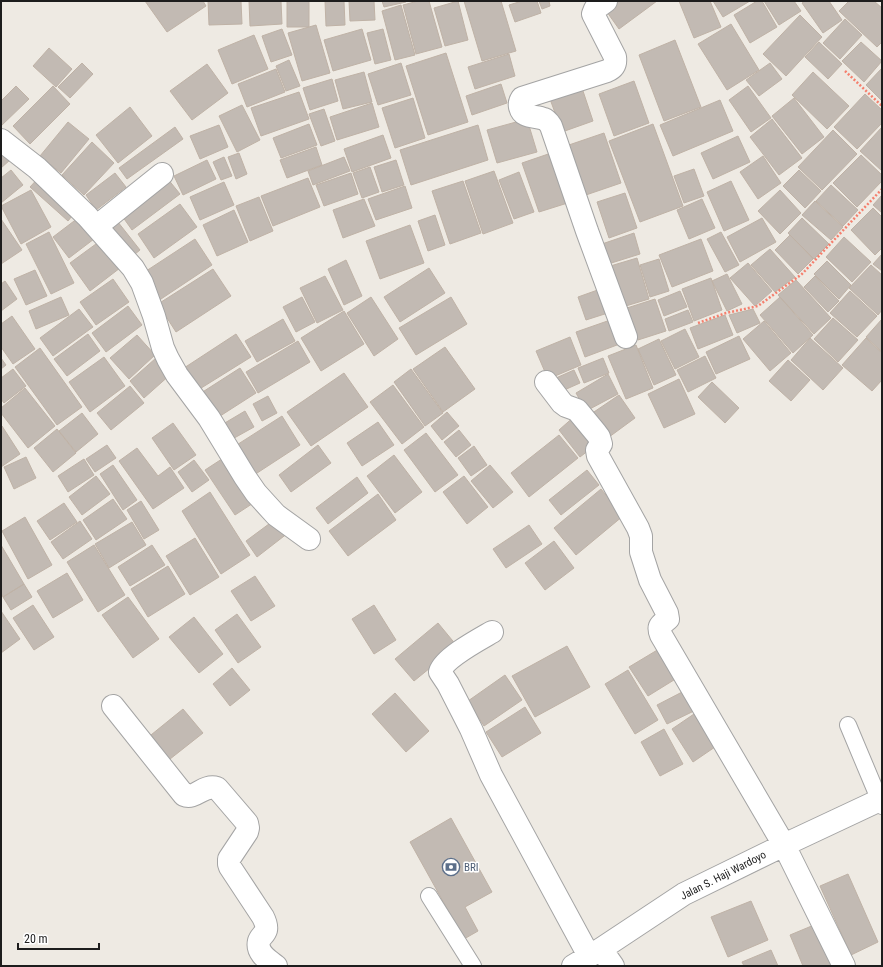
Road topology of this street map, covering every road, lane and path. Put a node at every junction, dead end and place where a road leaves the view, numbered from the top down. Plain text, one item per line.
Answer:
1 (606, 1) edge
2 (845, 71) dead end
3 (882, 106) edge
4 (1, 140) edge
5 (162, 174) dead end
6 (882, 189) edge
7 (97, 226) junction
8 (698, 323) dead end
9 (626, 337) dead end
10 (546, 382) dead end
11 (309, 539) dead end
12 (492, 632) dead end
13 (113, 706) dead end
14 (848, 725) dead end
15 (881, 802) edge
16 (784, 845) junction
17 (429, 896) dead end
18 (594, 959) edge
19 (276, 966) edge
20 (473, 966) edge
21 (844, 966) edge

1 - 9 street
2 - 3 path
4 - 7 street
5 - 7 street
6 - 8 path
7 - 11 street
10 - 16 street
12 - 18 street
13 - 19 street
14 - 15 lane
15 - 16 street, Jalan S. Haji Wardoyo
16 - 18 street, Jalan S. Haji Wardoyo
16 - 21 street
17 - 20 lane

